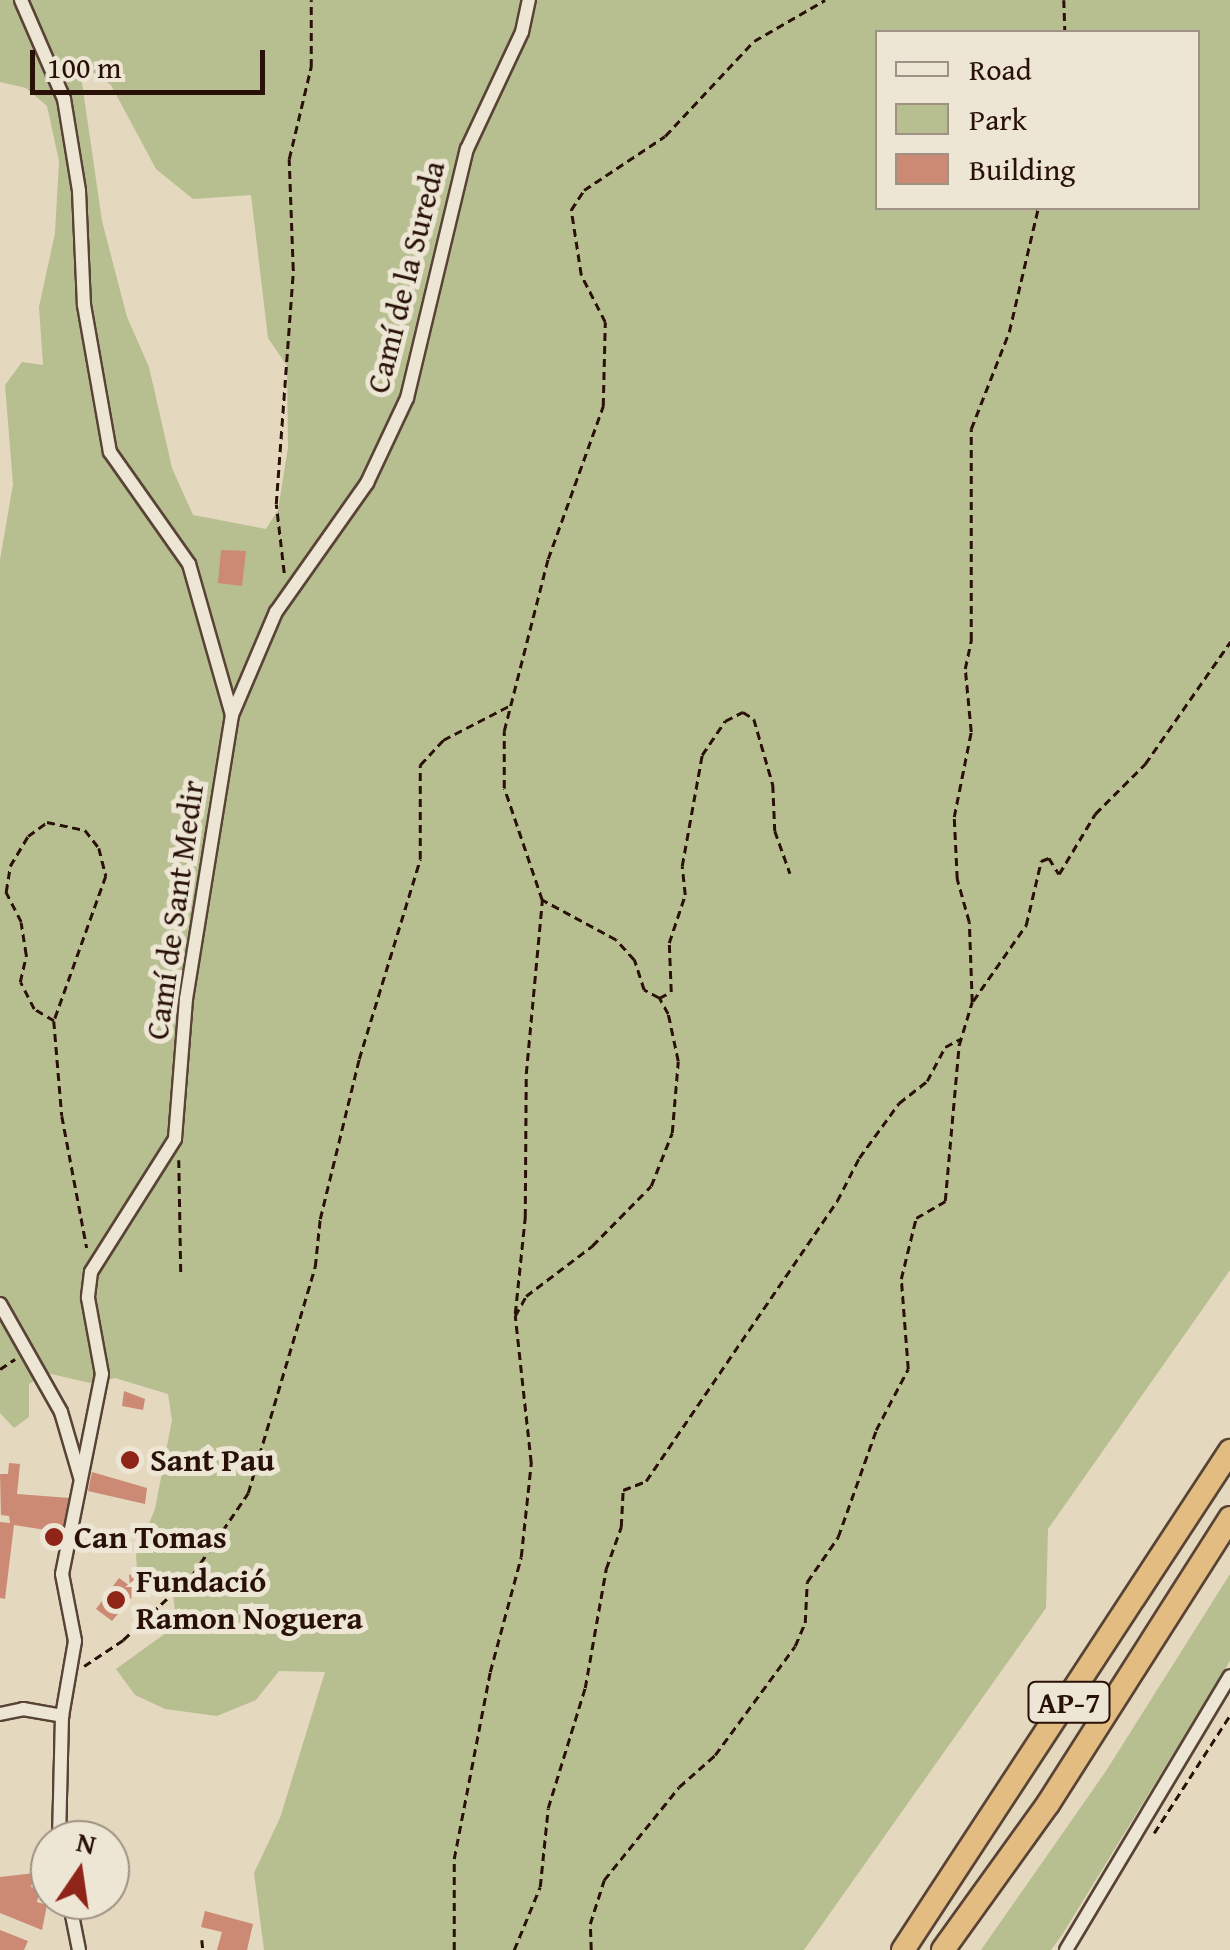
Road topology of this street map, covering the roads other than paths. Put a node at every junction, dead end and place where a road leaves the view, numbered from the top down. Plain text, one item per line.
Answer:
1 (21, 0) edge
2 (529, 0) edge
3 (232, 715) junction
4 (0, 1304) edge
5 (1230, 1451) edge
6 (81, 1479) junction
7 (1230, 1518) edge
8 (1230, 1676) edge
9 (0, 1714) edge
10 (62, 1716) junction
11 (59, 1820) edge
12 (73, 1920) edge
13 (80, 1950) edge
14 (903, 1950) edge
15 (943, 1950) edge
16 (1066, 1950) edge

1 - 3 street, Camí de Sant Medir
2 - 3 street, Camí de la Sureda
3 - 6 street, Camí de Sant Medir
4 - 6 street
5 - 14 highway, AP-7
6 - 10 street
7 - 15 highway, AP-7
8 - 16 street
9 - 10 street
10 - 11 street
12 - 13 street

